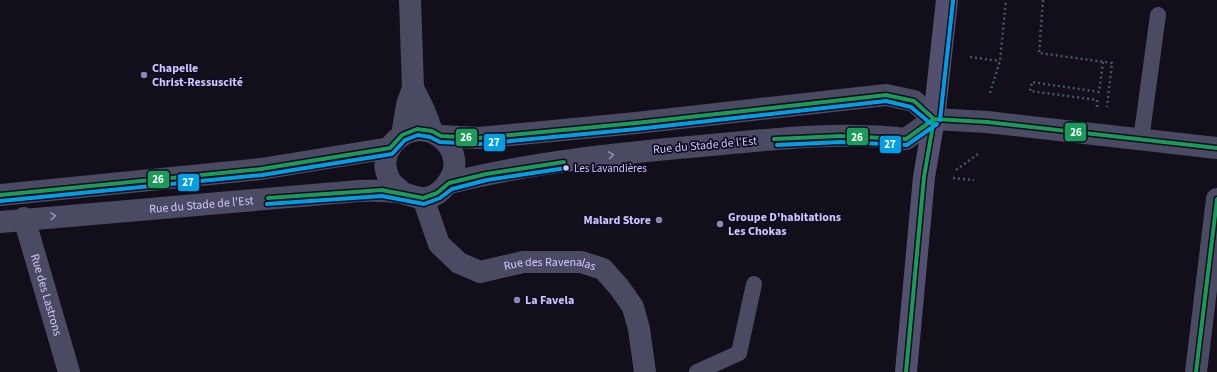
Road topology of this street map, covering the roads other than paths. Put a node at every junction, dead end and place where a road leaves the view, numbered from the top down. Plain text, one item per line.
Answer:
1 (410, 0) edge
2 (947, 0) edge
3 (1158, 15) dead end
4 (413, 88) junction
5 (934, 119) junction
6 (437, 134) junction
7 (1141, 140) junction
8 (396, 141) junction
9 (1217, 148) edge
10 (449, 183) junction
11 (0, 195) edge
12 (413, 196) junction
13 (1217, 199) edge
14 (24, 218) junction
15 (0, 222) edge
16 (754, 284) dead end
17 (69, 372) edge
18 (644, 372) edge
19 (698, 372) edge
20 (906, 372) edge
21 (1196, 372) edge

1 - 4 street
2 - 5 main road
3 - 7 lane
4 - 6 street
4 - 8 street
5 - 6 street
5 - 7 street
10 -> 5 street, Rue du Stade de l'Est
5 - 20 main road
6 - 8 street
6 - 10 street
7 - 9 street
8 - 11 street
8 - 12 street
10 - 12 street
14 -> 12 street, Rue du Stade de l'Est
12 - 18 street, Rue des Ravenalas
13 - 21 street
14 - 15 street, Rue du Stade de l'Est
14 - 17 street, Rue des Lastrons
16 - 19 lane

